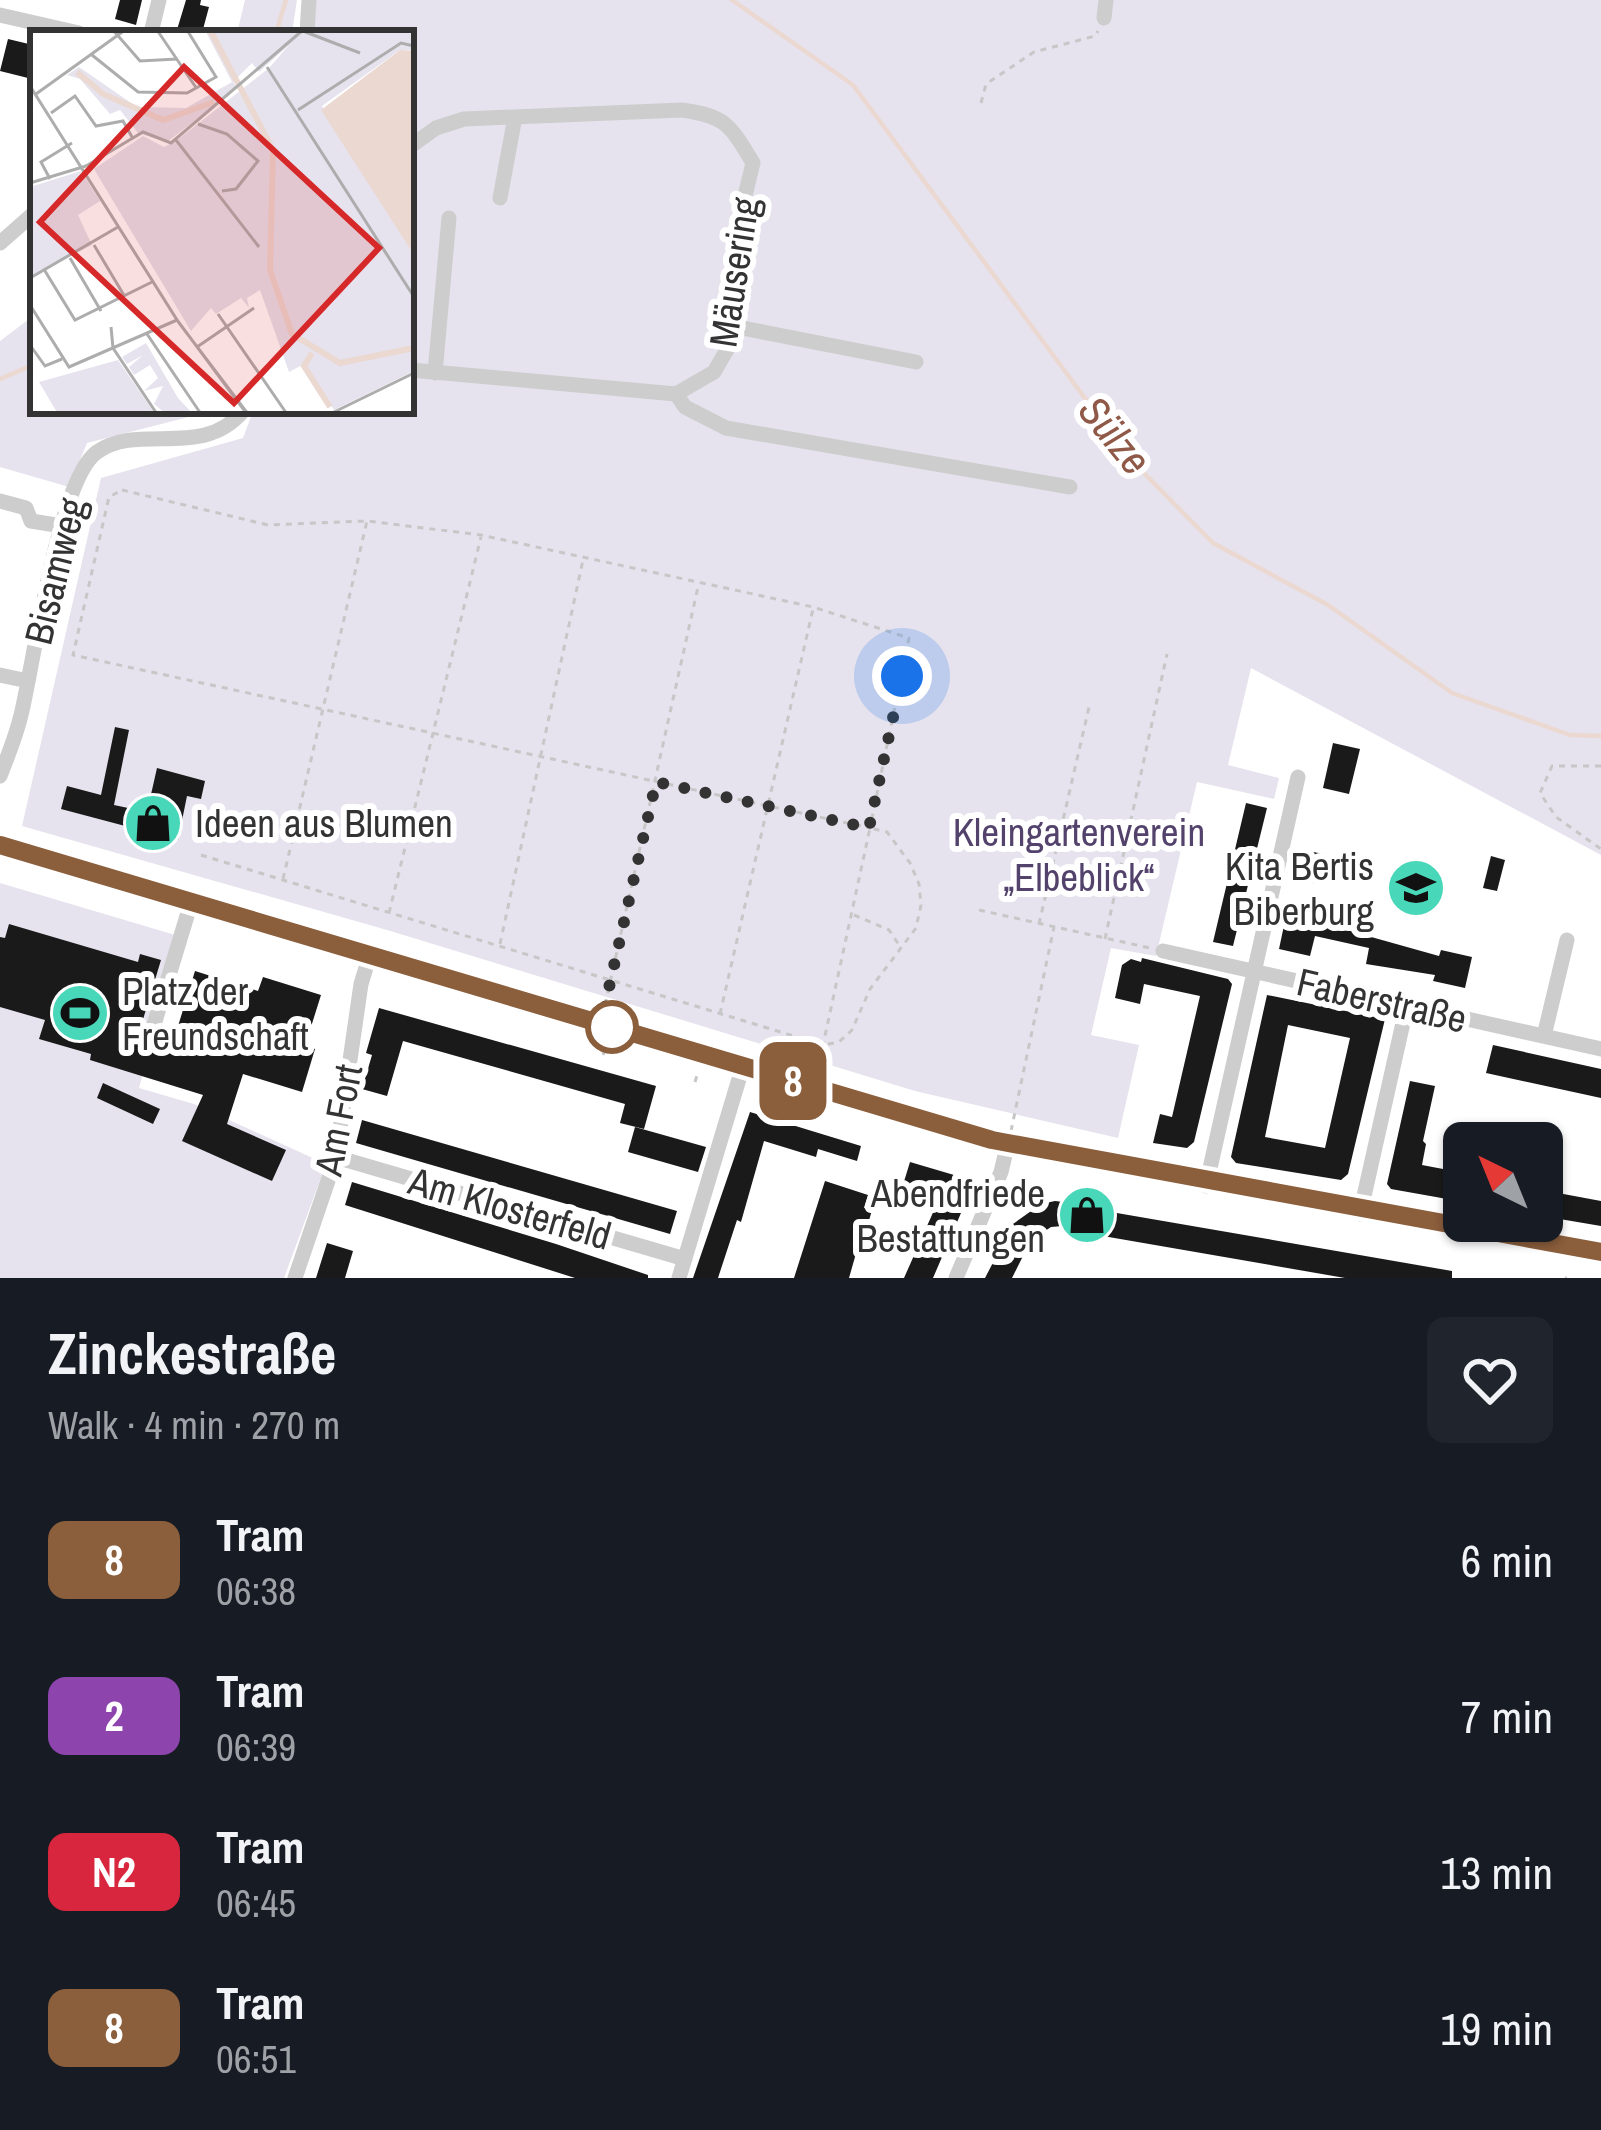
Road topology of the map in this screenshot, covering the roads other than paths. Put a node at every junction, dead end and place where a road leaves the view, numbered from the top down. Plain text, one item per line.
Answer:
1 (159, 0) edge
2 (309, 0) edge
3 (1106, 0) edge
4 (0, 14) edge
5 (1104, 18) road end
6 (67, 30) edge
7 (152, 30) edge
8 (307, 30) edge
9 (515, 116) junction
10 (414, 144) edge
11 (500, 198) dead end
12 (30, 217) edge
13 (449, 218) dead end
14 (0, 243) edge
15 (731, 326) junction
16 (916, 362) dead end
17 (414, 370) edge
18 (435, 373) junction
19 (676, 394) junction
20 (240, 414) edge
21 (1070, 487) dead end
22 (0, 501) edge
23 (62, 526) junction
24 (0, 675) edge
25 (28, 681) junction
26 (0, 776) edge
27 (1298, 777) dead end
28 (0, 849) edge
29 (190, 906) junction
30 (1567, 940) dead end
31 (1163, 951) road end
32 (369, 958) junction
33 (1252, 971) junction
34 (1407, 1006) junction
35 (1544, 1036) junction
36 (150, 1038) dead end
37 (1601, 1049) edge
38 (742, 1070) junction
39 (1007, 1147) junction
40 (336, 1157) junction
41 (1206, 1186) junction
42 (1360, 1214) junction
43 (1601, 1256) edge
44 (685, 1259) junction
45 (296, 1278) edge
46 (679, 1278) edge
47 (956, 1278) edge

1 - 7 street
2 - 8 street
3 - 5 street
4 - 6 street
9 - 10 street, Mäusering
9 - 11 street
9 - 15 street, Mäusering
12 - 14 street
13 - 18 street
15 - 16 street
15 - 19 street, Mäusering
17 - 18 street, Mäusering
18 - 19 street, Mäusering
19 - 21 street
20 - 23 street, Bisamweg
22 - 23 street
23 - 25 street, Bisamweg
24 - 25 street
25 - 26 street, Bisamweg
27 - 33 street
28 - 29 main road
29 - 32 main road
29 - 36 street
30 - 35 street
31 - 33 street, Faberstraße
32 - 38 main road
32 - 40 street, Am Fort
33 - 34 street, Faberstraße
33 - 41 street
34 - 35 street, Faberstraße
34 - 42 street
35 - 37 street, Faberstraße
38 - 39 main road
38 - 44 street
39 - 41 main road
39 - 47 street
40 - 44 street, Am Klosterfeld
40 - 45 street, Am Fort
41 - 42 main road
42 - 43 main road
44 - 46 street

